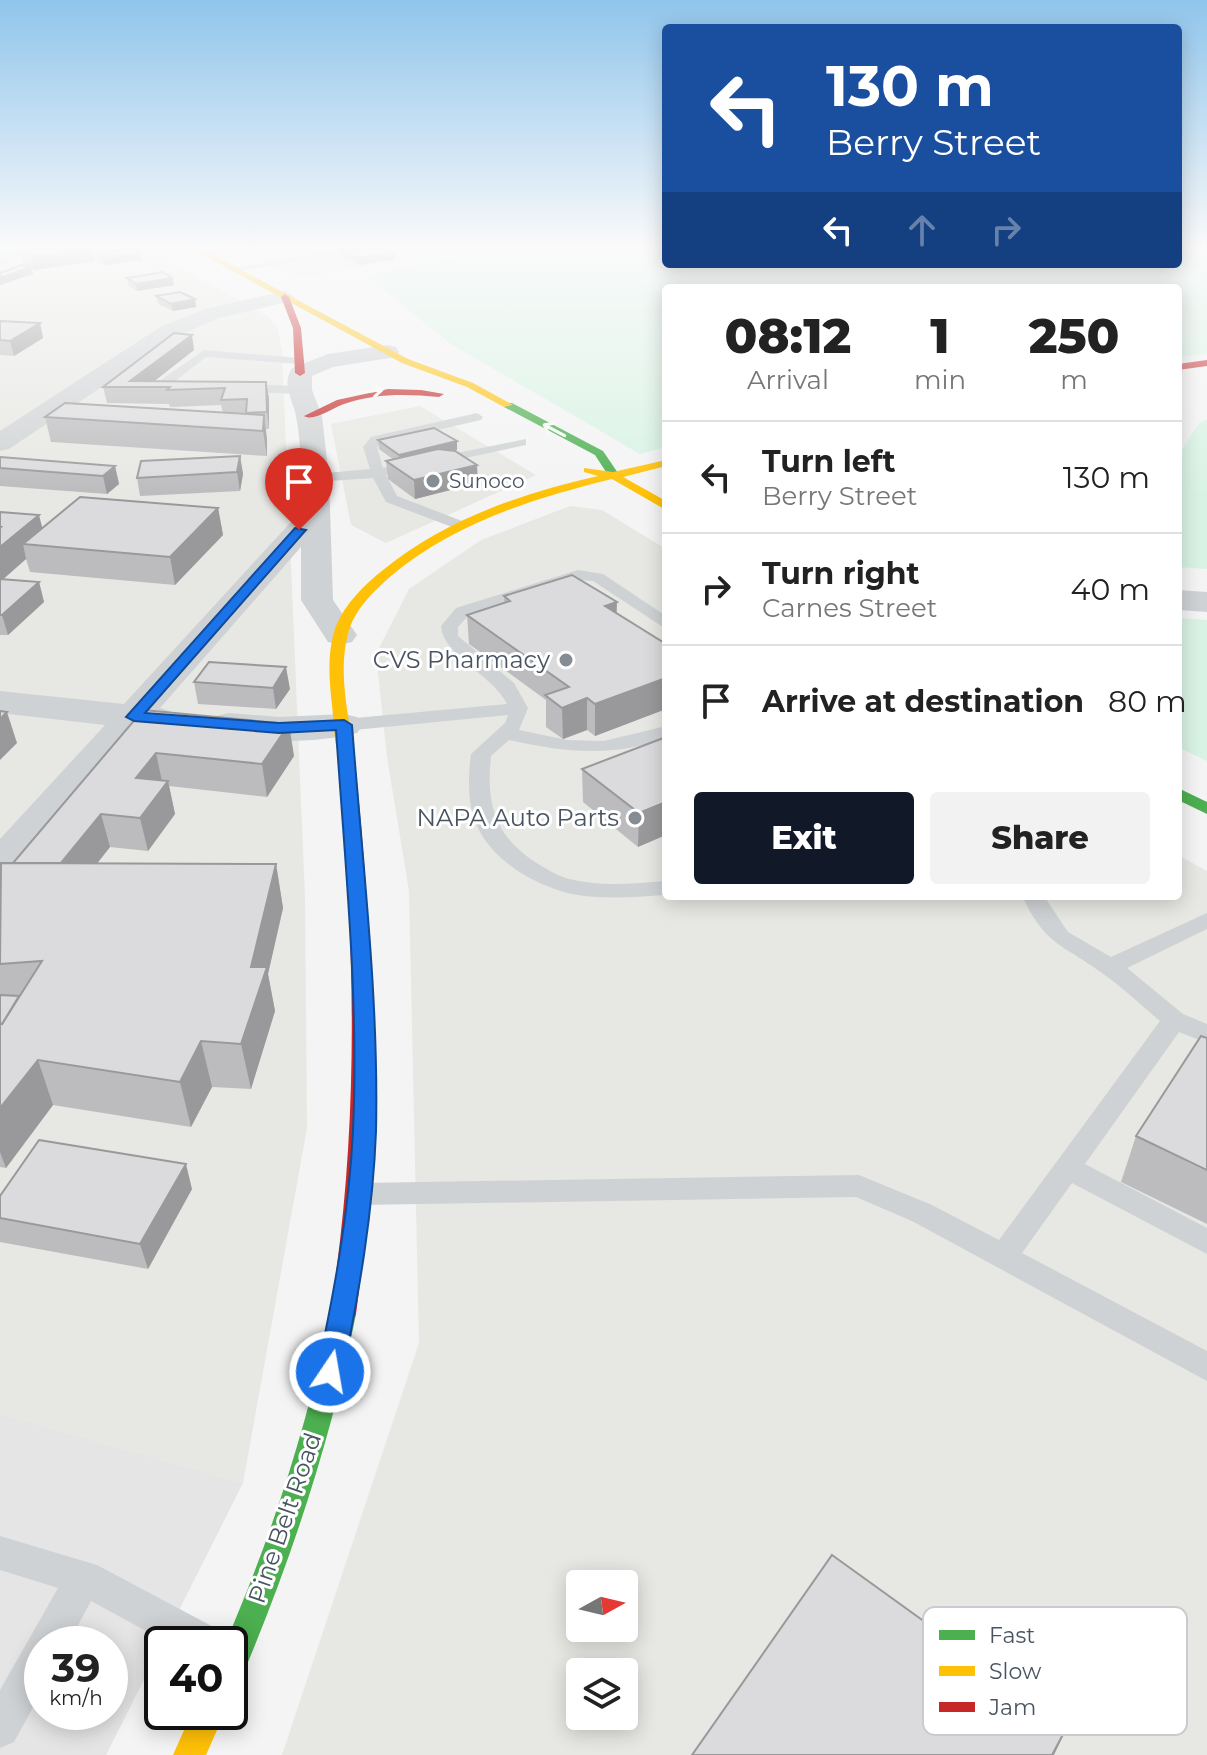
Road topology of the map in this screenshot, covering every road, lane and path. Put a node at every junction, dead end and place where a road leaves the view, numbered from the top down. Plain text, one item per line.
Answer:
1 (171, 331) edge
2 (297, 331) edge
3 (348, 331) edge
4 (396, 357) junction
5 (1207, 363) edge
6 (1182, 366) edge
7 (302, 385) junction
8 (193, 386) edge
9 (225, 387) edge
10 (439, 394) junction
11 (477, 417) junction
12 (436, 426) junction
13 (0, 443) edge
14 (528, 446) joint
15 (479, 451) junction
16 (662, 464) edge
17 (575, 466) dead end
18 (378, 473) junction
19 (614, 476) junction
20 (315, 478) junction
21 (662, 504) edge
22 (316, 512) junction
23 (457, 524) junction
24 (1182, 600) edge
25 (1207, 602) edge
26 (662, 621) edge
27 (340, 635) junction
28 (0, 702) edge
29 (519, 708) junction
30 (134, 717) junction
31 (344, 725) junction
32 (505, 733) junction
33 (662, 733) edge
34 (1182, 795) edge
35 (1207, 809) edge
36 (0, 865) edge
37 (662, 888) edge
38 (1035, 900) edge
39 (1207, 920) edge
40 (1110, 967) junction
41 (1174, 1020) junction
42 (1207, 1034) edge
43 (1067, 1167) junction
44 (360, 1194) junction
45 (1207, 1242) edge
46 (1003, 1257) junction
47 (1207, 1367) edge
48 (0, 1553) edge
49 (84, 1578) junction
50 (57, 1626) edge
51 (171, 1626) edge
52 (240, 1626) edge
53 (24, 1685) edge
54 (0, 1728) edge
55 (201, 1730) edge
56 (189, 1755) edge

1 - 13 street
2 - 7 main road
3 - 4 main road
4 - 7 street
4 - 7 street
4 - 10 main road
19 -> 4 main road
5 - 6 main road
7 - 8 lane
7 - 9 lane
7 -> 10 main road
7 - 20 street
10 - 11 main road
11 - 12 lane
11 - 14 main road
12 - 15 lane
12 - 18 lane
14 - 15 lane
15 - 18 lane
16 - 19 main road
17 - 19 main road
18 - 20 lane
18 - 23 lane
19 - 21 main road
19 - 23 main road
20 - 22 street
22 - 27 street
22 - 30 street
23 - 27 main road
24 - 25 street
26 - 29 lane
27 - 31 main road, Pine Belt Road
28 - 30 street
29 - 31 lane
29 - 32 lane
30 - 31 street
30 - 36 street
31 - 44 main road, Pine Belt Road
32 - 33 lane
32 - 37 lane
34 - 35 main road
38 - 40 lane
39 - 40 lane
40 - 41 lane
41 - 42 lane
41 - 43 lane
43 - 45 lane
43 - 46 lane
44 - 46 lane
44 - 52 main road, Pine Belt Road
46 - 47 lane
48 - 49 lane
49 - 50 lane
49 - 51 lane
53 - 54 lane
55 - 56 main road

